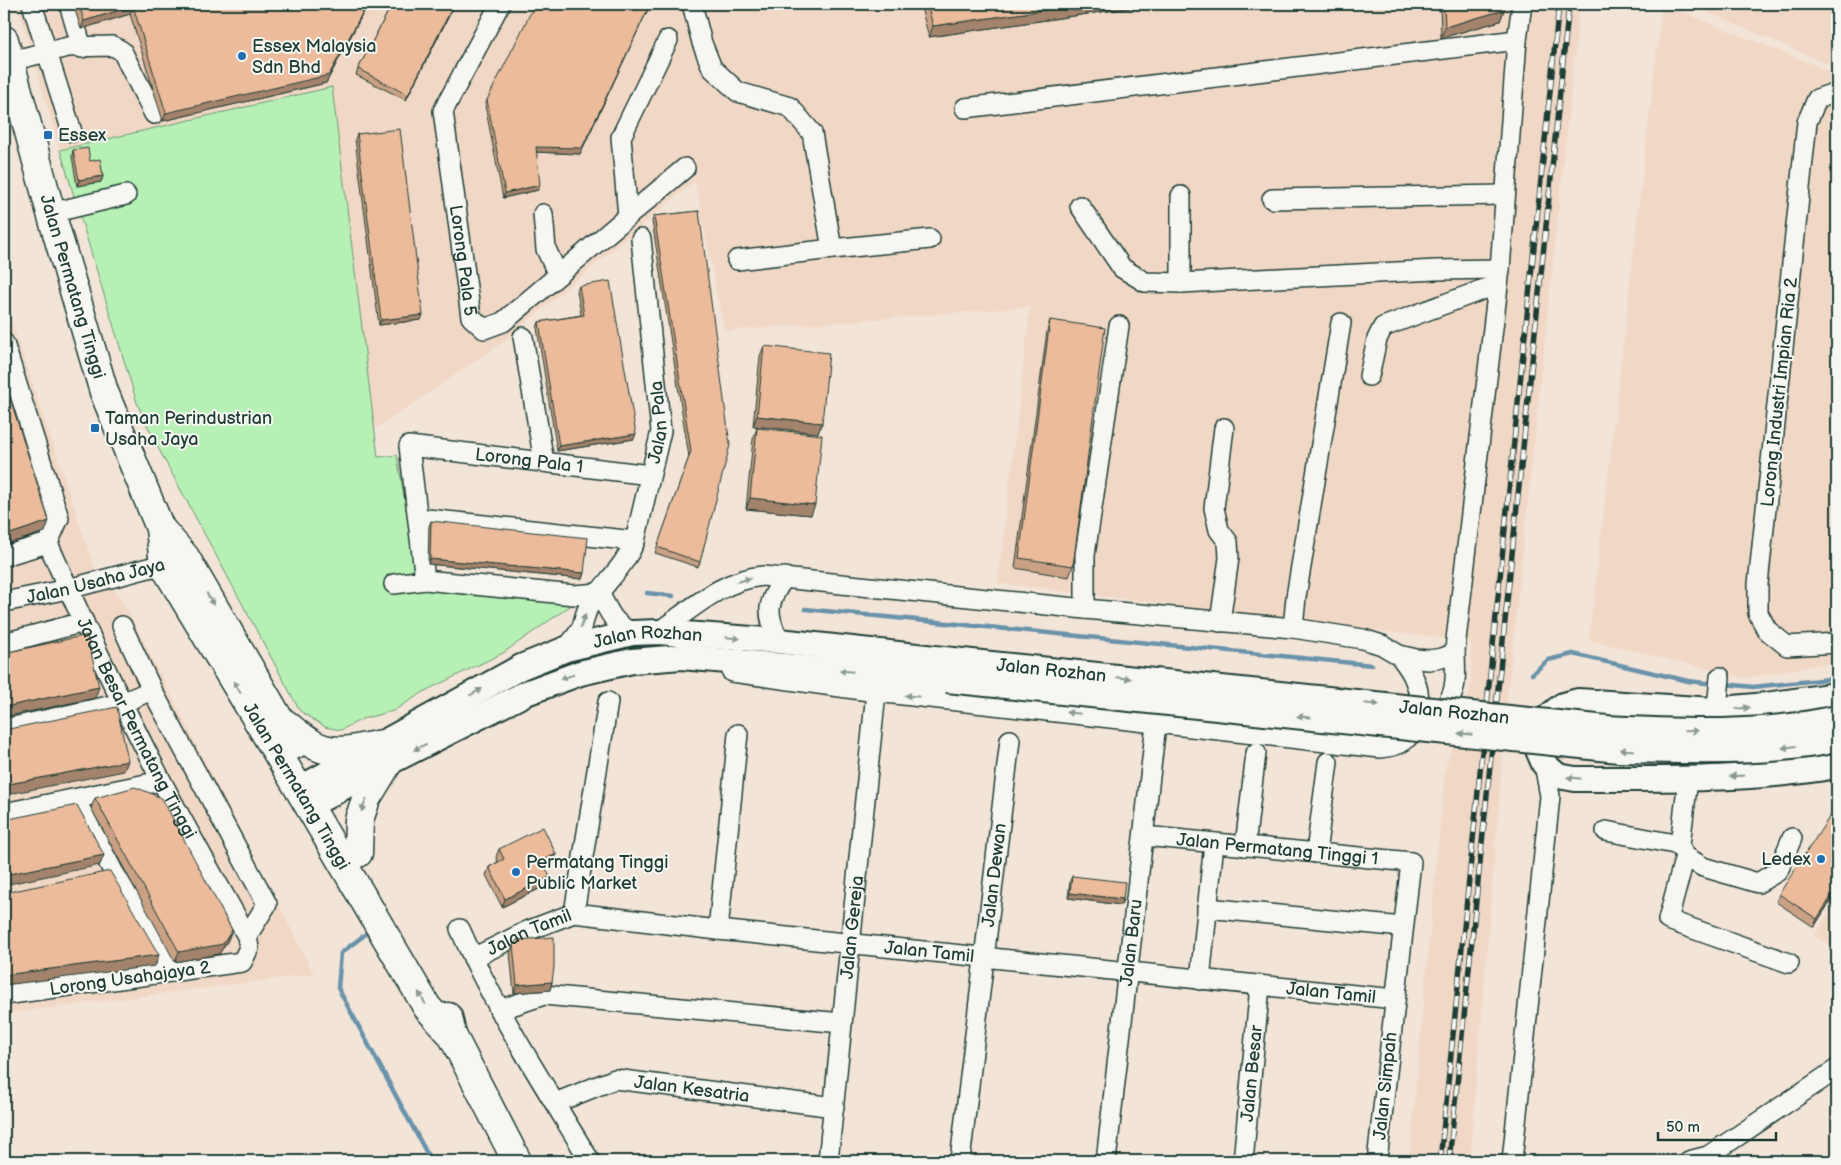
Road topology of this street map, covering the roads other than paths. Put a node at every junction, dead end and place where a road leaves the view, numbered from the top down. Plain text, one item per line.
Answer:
1 (32, 4) edge
2 (68, 4) edge
3 (500, 4) edge
4 (692, 4) edge
5 (1522, 4) edge
6 (668, 40) dead end
7 (1518, 40) junction
8 (82, 48) junction
9 (46, 52) junction
10 (6, 56) edge
11 (1837, 96) edge
12 (965, 108) dead end
13 (154, 114) dead end
14 (72, 132) dead end
15 (685, 168) dead end
16 (126, 195) dead end
17 (1181, 196) dead end
18 (1505, 196) junction
19 (1272, 198) dead end
20 (1080, 206) dead end
21 (51, 213) junction
22 (543, 214) dead end
23 (628, 216) junction
24 (641, 239) dead end
25 (930, 239) dead end
26 (832, 249) junction
27 (737, 260) dead end
28 (558, 275) junction
29 (1499, 277) junction
30 (1181, 283) junction
31 (1341, 323) dead end
32 (1119, 326) dead end
33 (523, 337) dead end
34 (4, 344) edge
35 (1370, 376) dead end
36 (1224, 428) dead end
37 (544, 462) junction
38 (650, 475) junction
39 (418, 518) junction
40 (635, 541) junction
41 (48, 543) junction
42 (4, 556) edge
43 (174, 561) junction
44 (784, 577) junction
45 (425, 580) junction
46 (394, 584) dead end
47 (68, 589) junction
48 (599, 593) junction
49 (4, 602) edge
50 (1085, 609) junction
51 (84, 622) junction
52 (1220, 622) junction
53 (122, 626) dead end
54 (1293, 628) junction
55 (658, 632) junction
56 (632, 633) junction
57 (4, 642) edge
58 (779, 642) junction
59 (1837, 643) edge
60 (566, 649) junction
61 (1455, 653) junction
62 (1399, 655) junction
63 (632, 661) junction
64 (950, 670) junction
65 (1720, 677) dead end
66 (1416, 681) junction
67 (152, 690) junction
68 (876, 692) junction
69 (1837, 695) edge
70 (608, 702) dead end
71 (122, 703) junction
72 (1716, 704) junction
73 (1837, 718) edge
74 (279, 719) junction
75 (1156, 724) junction
76 (1415, 726) junction
77 (4, 729) edge
78 (738, 734) dead end
79 (1010, 740) dead end
80 (1837, 740) edge
81 (1256, 752) dead end
82 (385, 753) junction
83 (1328, 762) dead end
84 (1544, 764) junction
85 (1837, 766) edge
86 (1688, 779) junction
87 (161, 781) junction
88 (312, 794) junction
89 (75, 799) junction
90 (4, 813) edge
91 (1606, 831) dead end
92 (1144, 836) junction
93 (1792, 838) dead end
94 (1214, 843) junction
95 (1245, 846) junction
96 (1683, 850) junction
97 (358, 852) junction
98 (1316, 853) junction
99 (1410, 862) joint
100 (1207, 908) junction
101 (574, 913) junction
102 (1403, 927) junction
103 (460, 929) dead end
104 (718, 930) junction
105 (248, 942) junction
106 (850, 944) junction
107 (473, 958) junction
108 (984, 958) junction
109 (1789, 963) dead end
110 (173, 972) junction
111 (1128, 973) junction
112 (1200, 980) junction
113 (1260, 986) junction
114 (4, 995) edge
115 (1395, 999) junction
116 (499, 1010) junction
117 (842, 1023) junction
118 (452, 1035) junction
119 (1837, 1069) edge
120 (555, 1103) junction
121 (834, 1107) junction
122 (517, 1161) edge
123 (590, 1161) edge
124 (828, 1161) edge
125 (960, 1161) edge
126 (1106, 1161) edge
127 (1243, 1161) edge
128 (1377, 1161) edge
129 (1512, 1161) edge
130 (1689, 1161) edge

1 - 9 street
2 - 8 street
3 - 28 street, Lorong Pala 5
4 - 26 street
5 - 7 street
6 - 23 street
7 - 12 street
7 - 18 street
8 - 9 street
8 - 13 street
9 - 10 street
9 - 14 street
10 - 21 highway, Jalan Permatang Tinggi
11 - 59 street, Lorong Industri Impian Ria 2
15 - 23 street, Lorong Pala 5
16 - 21 street
17 - 30 street
18 - 19 street
18 - 29 street
20 - 30 street
21 - 43 highway, Jalan Permatang Tinggi
22 - 28 street
23 - 28 street, Lorong Pala 5
24 - 38 street, Jalan Pala
25 - 26 street
26 - 27 street
29 - 30 street
29 - 35 street
29 - 61 street
31 - 54 street
32 - 50 street
33 - 37 street
34 - 41 street
36 - 52 street
37 - 38 street, Lorong Pala 1
37 - 39 street, Lorong Pala 1
38 - 40 street, Jalan Pala
39 - 40 street
39 - 45 street
40 - 48 street, Jalan Pala
41 - 42 street
41 - 47 street, Jalan Besar Permatang Tinggi
43 - 47 street, Jalan Usaha Jaya
43 -> 74 highway, Jalan Permatang Tinggi
88 -> 43 highway, Jalan Permatang Tinggi
44 - 50 street
55 -> 44 street
44 - 58 street
45 - 46 street
45 - 48 street
47 - 49 street, Jalan Usaha Jaya
47 - 51 street, Jalan Besar Permatang Tinggi
48 - 56 street
60 -> 48 street, Jalan Pala
50 - 52 street
51 - 57 street
51 - 71 street, Jalan Besar Permatang Tinggi
52 - 54 street
53 - 67 street, Jalan Besar Permatang Tinggi
54 - 62 street
55 - 56 main road, Jalan Rozhan
55 -> 58 main road, Jalan Rozhan
56 - 60 main road, Jalan Rozhan
58 - 64 main road, Jalan Rozhan
82 -> 60 main road, Jalan Rozhan
61 - 62 street
61 - 66 street
61 - 76 street
62 - 66 street
64 -> 63 main road, Jalan Rozhan
63 - 68 street
63 -> 82 main road, Jalan Rozhan
64 -> 73 main road, Jalan Rozhan, bridge
80 -> 64 main road, Jalan Rozhan, bridge
65 - 72 street
66 - 76 street
67 - 71 street
67 - 105 street, Jalan Besar Permatang Tinggi
75 -> 68 street
68 - 106 street, Jalan Gereja
72 -> 69 main road
70 - 101 street
71 - 77 street
71 - 87 street, Jalan Besar Permatang Tinggi
72 - 84 main road
74 - 82 highway
74 - 88 highway, Jalan Permatang Tinggi
75 - 76 street
75 - 92 street, Jalan Baru
78 - 104 street
79 - 108 street, Jalan Dewan
81 - 95 street
82 - 88 main road, Jalan Rozhan
82 -> 97 highway
83 - 98 street
86 -> 84 main road
84 - 129 street
85 -> 86 main road
86 - 96 street
87 - 89 street
87 - 105 street, Jalan Besar Permatang Tinggi
88 - 97 highway, Jalan Permatang Tinggi
118 -> 88 highway, Jalan Permatang Tinggi
89 - 90 street
89 - 110 street
91 - 96 street
92 - 94 street, Jalan Permatang Tinggi 1
92 - 111 street, Jalan Baru
93 - 96 street
94 - 95 street, Jalan Permatang Tinggi 1
94 - 100 street
95 - 98 street, Jalan Permatang Tinggi 1
96 - 109 street
97 - 118 highway, Jalan Permatang Tinggi
98 - 99 street, Jalan Permatang Tinggi 1
99 - 102 street, Jalan Simpah
100 - 102 street
100 - 112 street
101 - 104 street, Jalan Tamil
101 - 107 street, Jalan Tamil
102 - 115 street, Jalan Simpah
103 - 107 street, Jalan Tamil
104 - 106 street, Jalan Tamil
105 - 110 street, Lorong Usahajaya 2
106 - 108 street, Jalan Tamil
106 - 117 street, Jalan Gereja
107 - 116 street, Jalan Tamil
108 - 111 street, Jalan Tamil
108 - 125 street, Jalan Dewan
110 - 114 street, Lorong Usahajaya 2
111 - 112 street, Jalan Tamil
111 - 126 street, Jalan Baru
112 - 113 street, Jalan Tamil
113 - 115 street, Jalan Tamil
113 - 127 street, Jalan Besar
115 - 128 street, Jalan Simpah
116 - 117 street
116 - 120 street, Jalan Tamil
117 - 121 street, Jalan Gereja
118 - 122 highway, Jalan Permatang Tinggi
119 - 130 street
120 - 121 street, Jalan Kesatria
120 - 123 street, Jalan Tamil
121 - 124 street, Jalan Gereja

